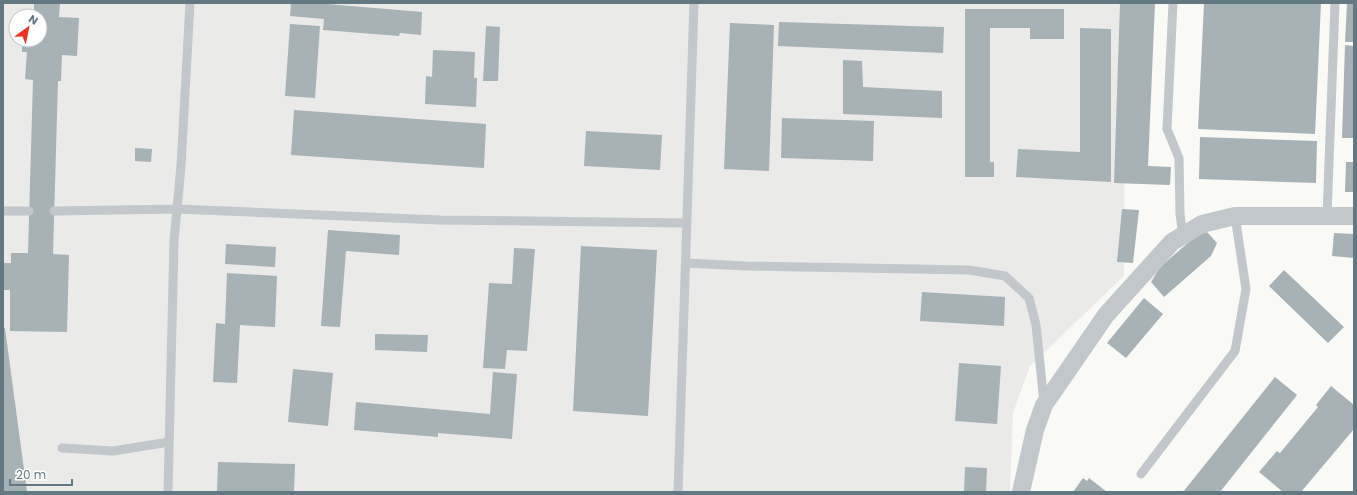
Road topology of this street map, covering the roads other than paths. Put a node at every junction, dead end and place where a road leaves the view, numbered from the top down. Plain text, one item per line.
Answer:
1 (190, 3) edge
2 (694, 3) edge
3 (1173, 3) edge
4 (1335, 3) edge
5 (177, 209) junction
6 (54, 210) dead end
7 (3, 211) edge
8 (29, 211) dead end
9 (1235, 216) junction
10 (1327, 216) junction
11 (1354, 216) edge
12 (687, 223) junction
13 (1183, 236) junction
14 (686, 263) junction
15 (1044, 405) junction
16 (169, 442) junction
17 (62, 448) dead end
18 (1141, 474) dead end
19 (168, 492) edge
20 (678, 492) edge
21 (1021, 492) edge

1 - 5 lane
2 - 12 lane
3 - 13 lane
4 - 10 lane
5 - 6 lane
5 - 12 lane
5 - 16 lane
7 - 8 lane
9 - 10 street
9 - 13 street
9 - 18 lane
10 - 11 street
12 - 14 lane
13 - 15 street
14 - 15 lane
14 - 20 lane
15 - 21 street
16 - 17 lane
16 - 19 lane

